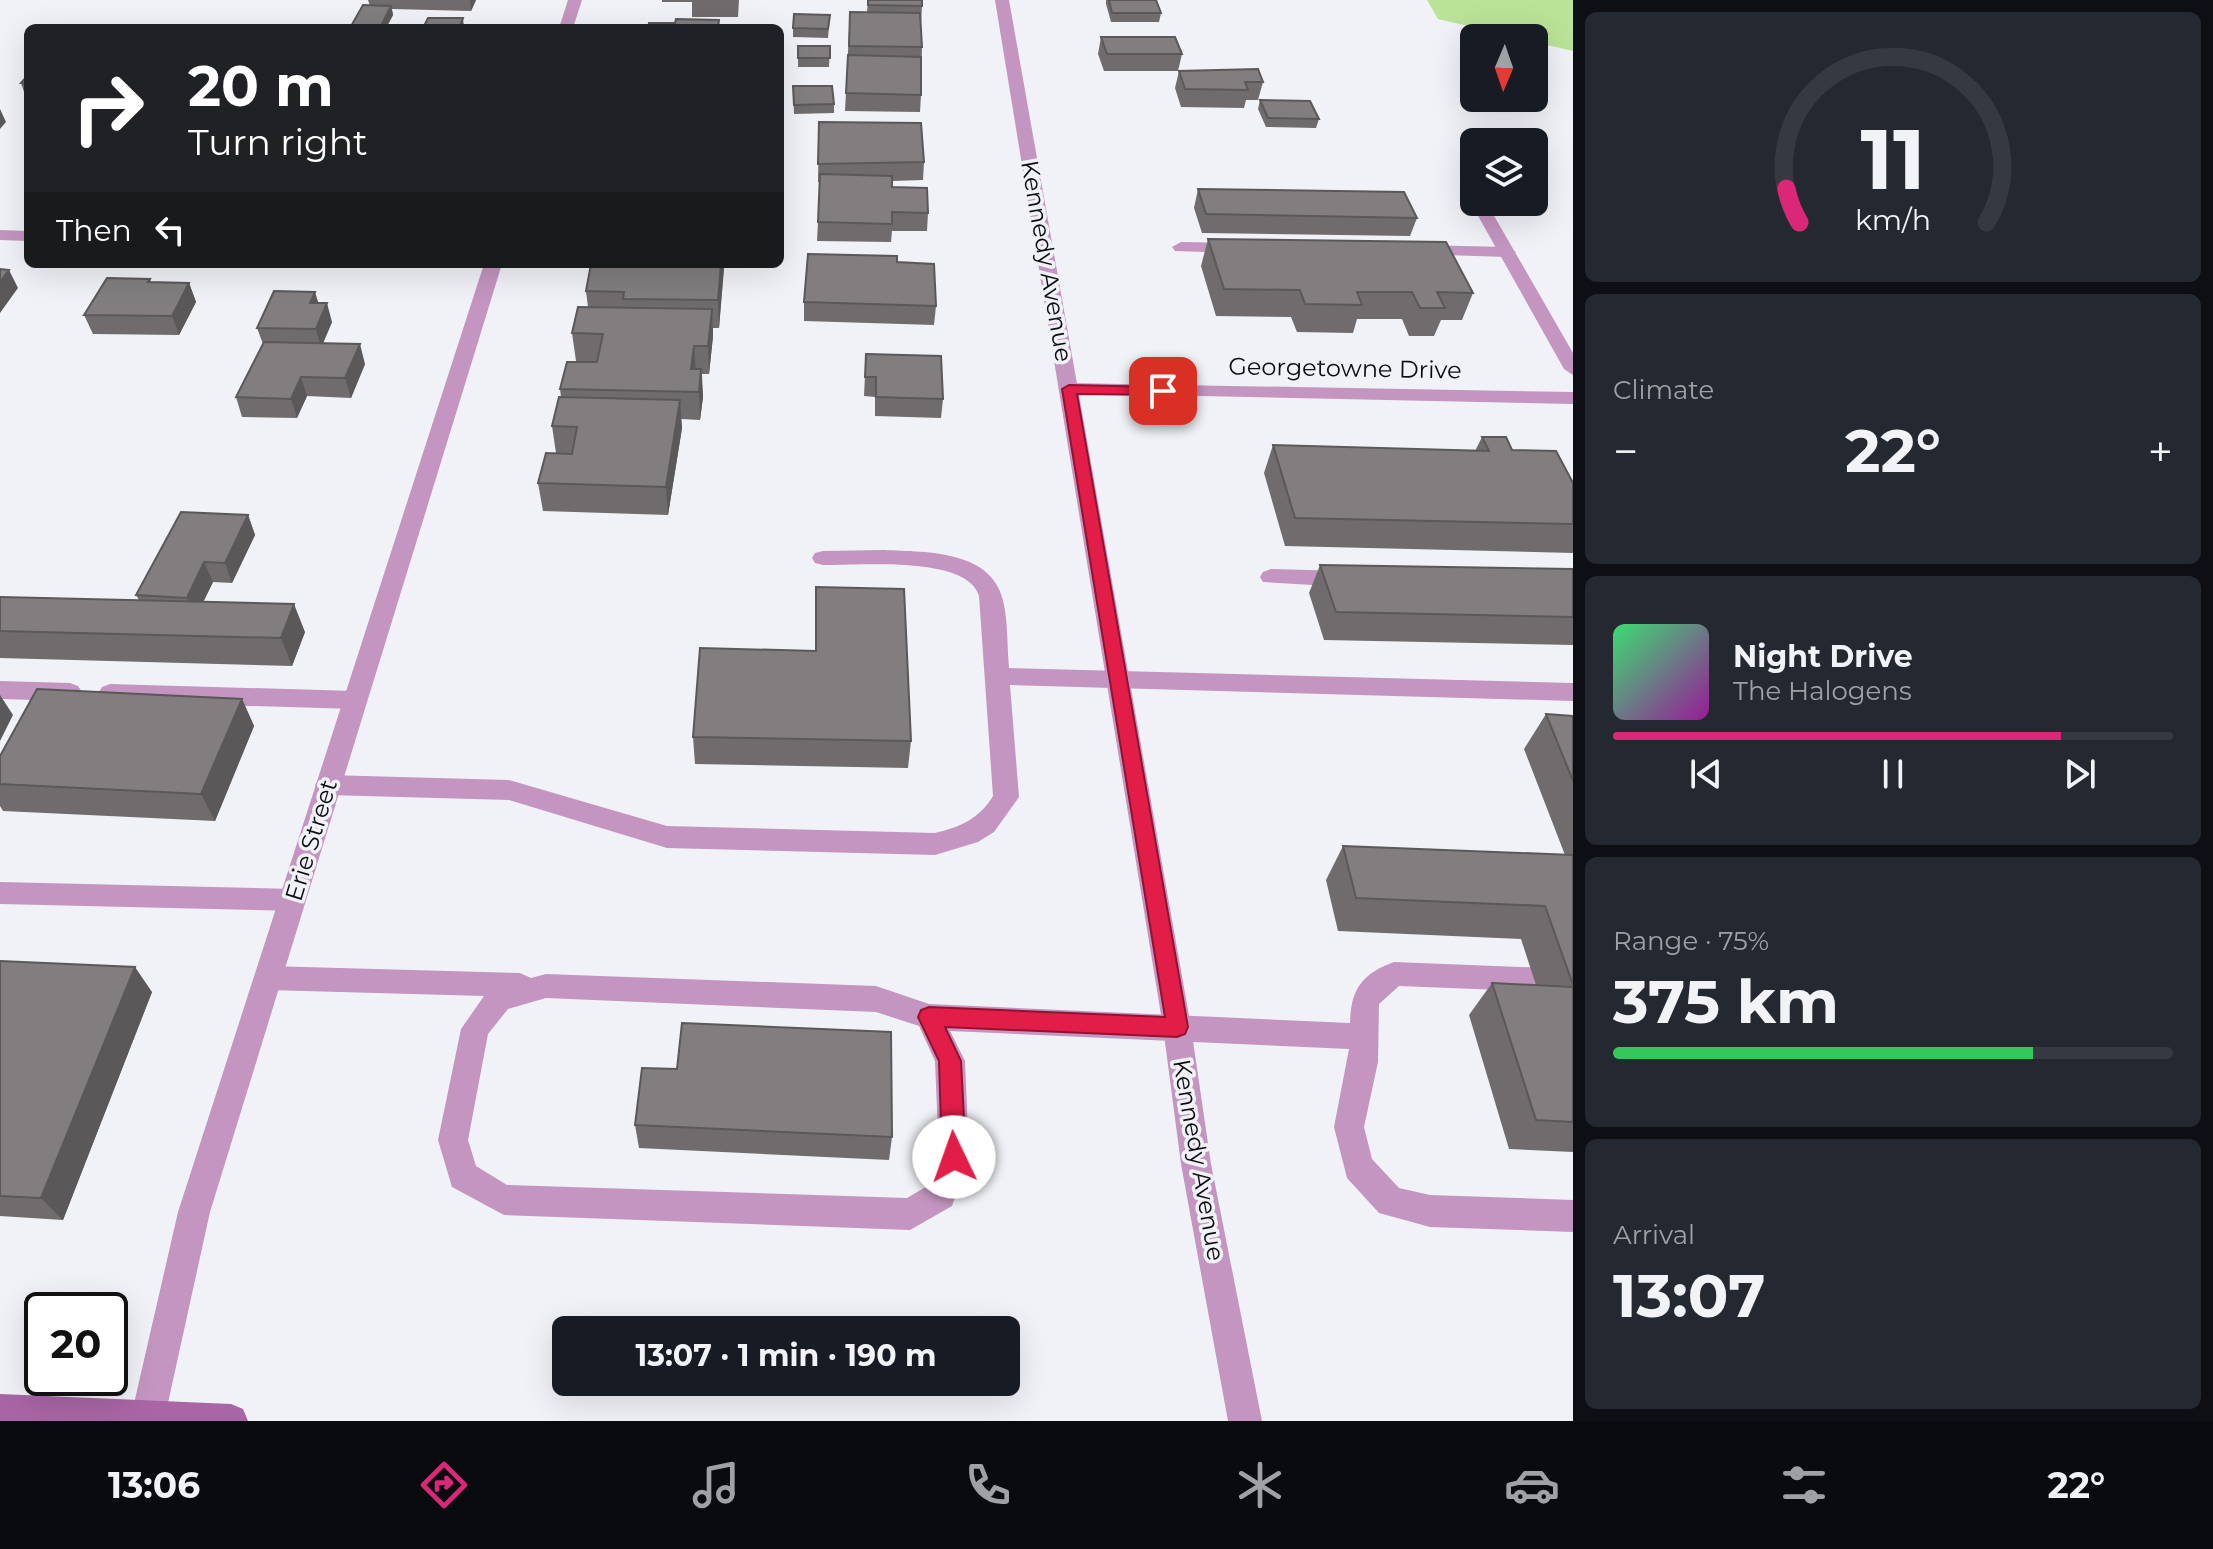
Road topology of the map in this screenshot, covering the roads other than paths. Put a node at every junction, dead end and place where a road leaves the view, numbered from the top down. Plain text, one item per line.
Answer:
1 (575, 0) edge
2 (1002, 0) edge
3 (567, 24) edge
4 (1486, 216) edge
5 (0, 235) edge
6 (24, 236) edge
7 (1181, 247) dead end
8 (1259, 248) edge
9 (1398, 250) edge
10 (1507, 252) junction
11 (492, 268) edge
12 (1573, 369) edge
13 (1069, 389) junction
14 (1573, 398) edge
15 (823, 558) dead end
16 (1271, 577) dead end
17 (1367, 580) edge
18 (998, 676) junction
19 (1118, 679) junction
20 (0, 690) edge
21 (1573, 692) edge
22 (355, 700) junction
23 (328, 785) junction
24 (0, 893) edge
25 (293, 900) junction
26 (268, 978) junction
27 (1573, 981) edge
28 (546, 986) junction
29 (929, 1017) junction
30 (1177, 1027) junction
31 (1363, 1037) junction
32 (1573, 1216) edge
33 (0, 1411) edge
34 (148, 1419) edge
35 (231, 1421) edge
36 (1245, 1421) edge

1 - 3 street
2 - 13 street, Kennedy Avenue
4 - 10 street
5 - 6 street
7 - 8 street
9 - 10 street
10 - 12 street
11 - 22 street, Erie Street
13 - 14 street, Georgetowne Drive
13 - 19 street, Kennedy Avenue
15 - 18 street
16 - 17 street
18 - 19 street
18 - 23 street
19 - 21 street
19 - 30 street, Kennedy Avenue
20 - 22 street
22 - 23 street, Erie Street
23 - 25 street, Erie Street
24 - 25 street
25 - 26 street, Erie Street
26 - 28 street
26 - 34 street, Erie Street
27 - 31 street
28 - 29 street
28 - 29 street
29 - 30 street
30 - 31 street
30 - 36 street, Kennedy Avenue
31 - 32 street
33 - 34 main road
34 - 35 main road

